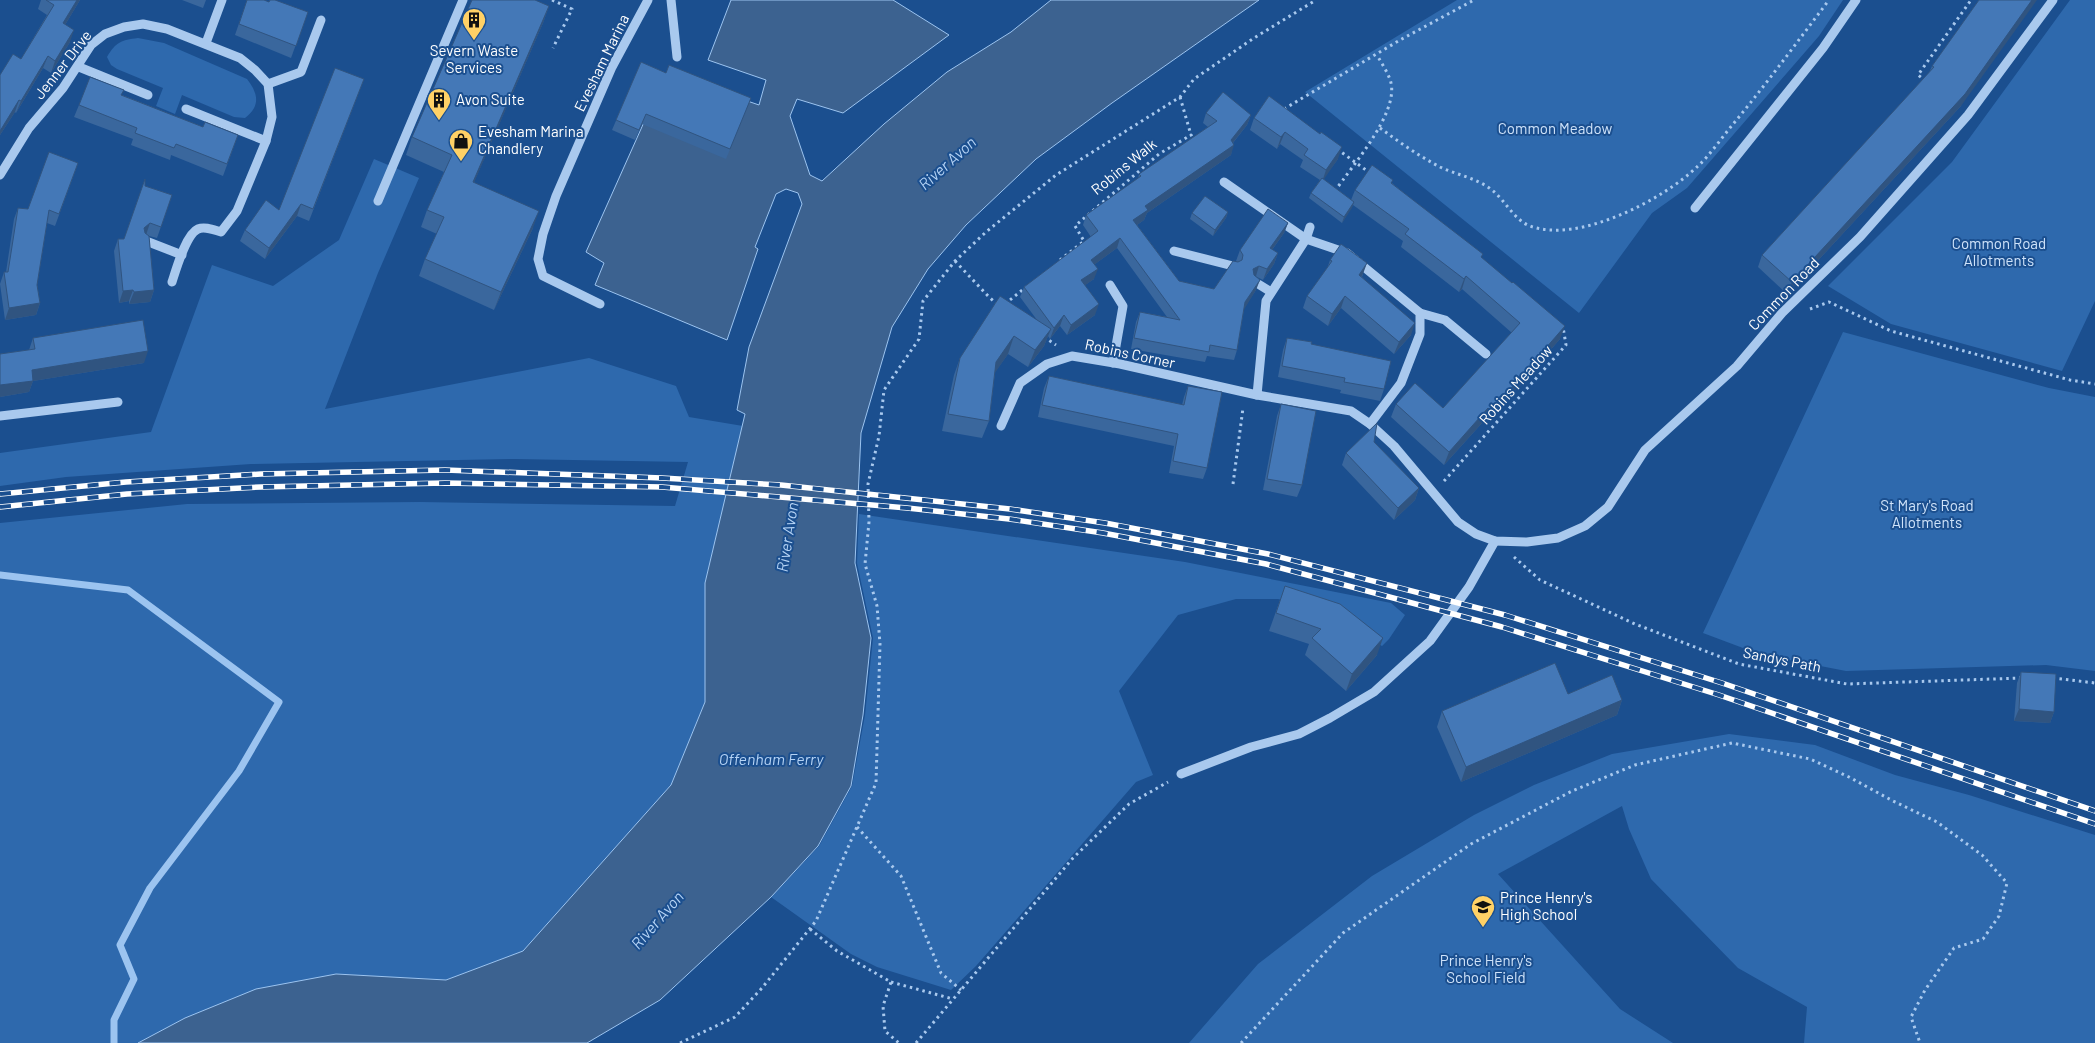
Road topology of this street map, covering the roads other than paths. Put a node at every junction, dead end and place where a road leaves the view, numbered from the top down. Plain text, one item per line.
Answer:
1 (222, 0) edge
2 (463, 0) edge
3 (648, 0) edge
4 (671, 0) edge
5 (1856, 0) edge
6 (2053, 0) edge
7 (321, 20) dead end
8 (206, 43) junction
9 (677, 57) dead end
10 (79, 67) junction
11 (268, 84) junction
12 (148, 95) dead end
13 (186, 109) dead end
14 (266, 141) junction
15 (0, 175) edge
16 (1224, 182) dead end
17 (378, 202) dead end
18 (1696, 208) dead end
19 (1310, 227) dead end
20 (1306, 239) junction
21 (146, 241) edge
22 (1174, 251) dead end
23 (182, 255) junction
24 (1233, 266) edge
25 (172, 282) dead end
26 (1255, 282) edge
27 (1110, 285) dead end
28 (1271, 292) junction
29 (600, 304) dead end
30 (1420, 313) junction
31 (1486, 354) dead end
32 (1113, 363) junction
33 (1258, 395) junction
34 (118, 402) dead end
35 (0, 416) edge
36 (1370, 424) junction
37 (1001, 426) dead end
38 (1495, 540) junction
39 (1181, 774) road end

1 - 8 street
2 - 17 street
3 - 29 street, Evesham Marina
4 - 9 street
5 - 18 street
6 - 38 street, Common Road
7 - 11 street
8 - 10 street, Jenner Drive
8 - 11 street, Jenner Drive
10 - 12 street
10 - 15 street, Jenner Drive
11 - 14 street
13 - 14 street
14 - 23 street
16 - 20 street
19 - 20 street
20 - 28 street
20 - 30 street
21 - 23 street
22 - 24 street
23 - 25 street
26 - 28 street
27 - 32 street
28 - 33 street
30 - 31 street
30 - 36 street
32 - 33 street, Robins Corner
32 - 37 street, Robins Corner
33 - 36 street, Robins Corner
34 - 35 street
36 - 38 street, Robins Corner
38 - 39 street

